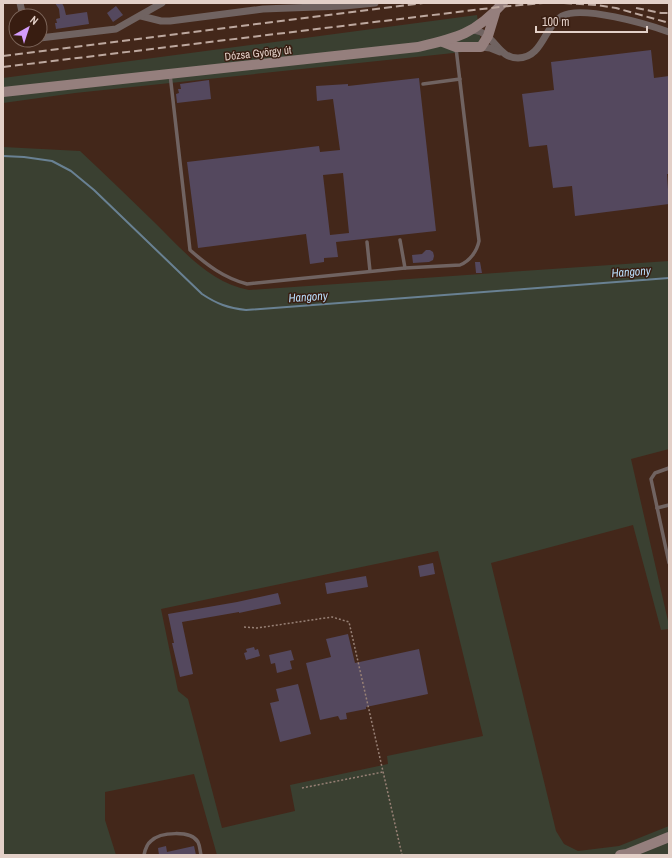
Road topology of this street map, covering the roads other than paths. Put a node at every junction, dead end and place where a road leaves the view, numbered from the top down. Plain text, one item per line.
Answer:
1 (162, 3) edge
2 (375, 3) edge
3 (503, 3) edge
4 (495, 12) junction
5 (140, 16) junction
6 (473, 30) junction
7 (669, 32) edge
8 (488, 36) junction
9 (48, 37) edge
10 (443, 42) junction
11 (456, 47) junction
12 (482, 47) junction
13 (504, 54) junction
14 (170, 74) junction
15 (460, 79) junction
16 (423, 84) dead end
17 (3, 92) edge
18 (400, 240) dead end
19 (367, 242) dead end
20 (405, 268) junction
21 (370, 271) junction
22 (669, 468) edge
23 (669, 505) edge
24 (657, 508) junction
25 (669, 563) edge
26 (669, 837) edge
27 (144, 855) edge
28 (201, 855) edge
29 (620, 855) edge

1 - 5 street
2 - 5 street
3 - 4 main road, Dózsa György út
4 - 6 main road, Dózsa György út
4 - 8 main road
5 - 9 street
6 - 8 street
6 - 10 main road, Dózsa György út
7 - 13 street
8 - 12 main road
8 - 13 street
10 - 11 main road
10 - 14 main road, Dózsa György út
11 - 12 main road
11 - 15 lane
12 - 13 street
14 - 17 main road, Dózsa György út
14 - 21 lane
15 - 16 lane
15 - 20 lane
18 - 20 lane
19 - 21 lane
20 - 21 lane
22 - 24 lane
23 - 24 lane
24 - 25 lane
26 - 29 main road
27 - 28 lane

